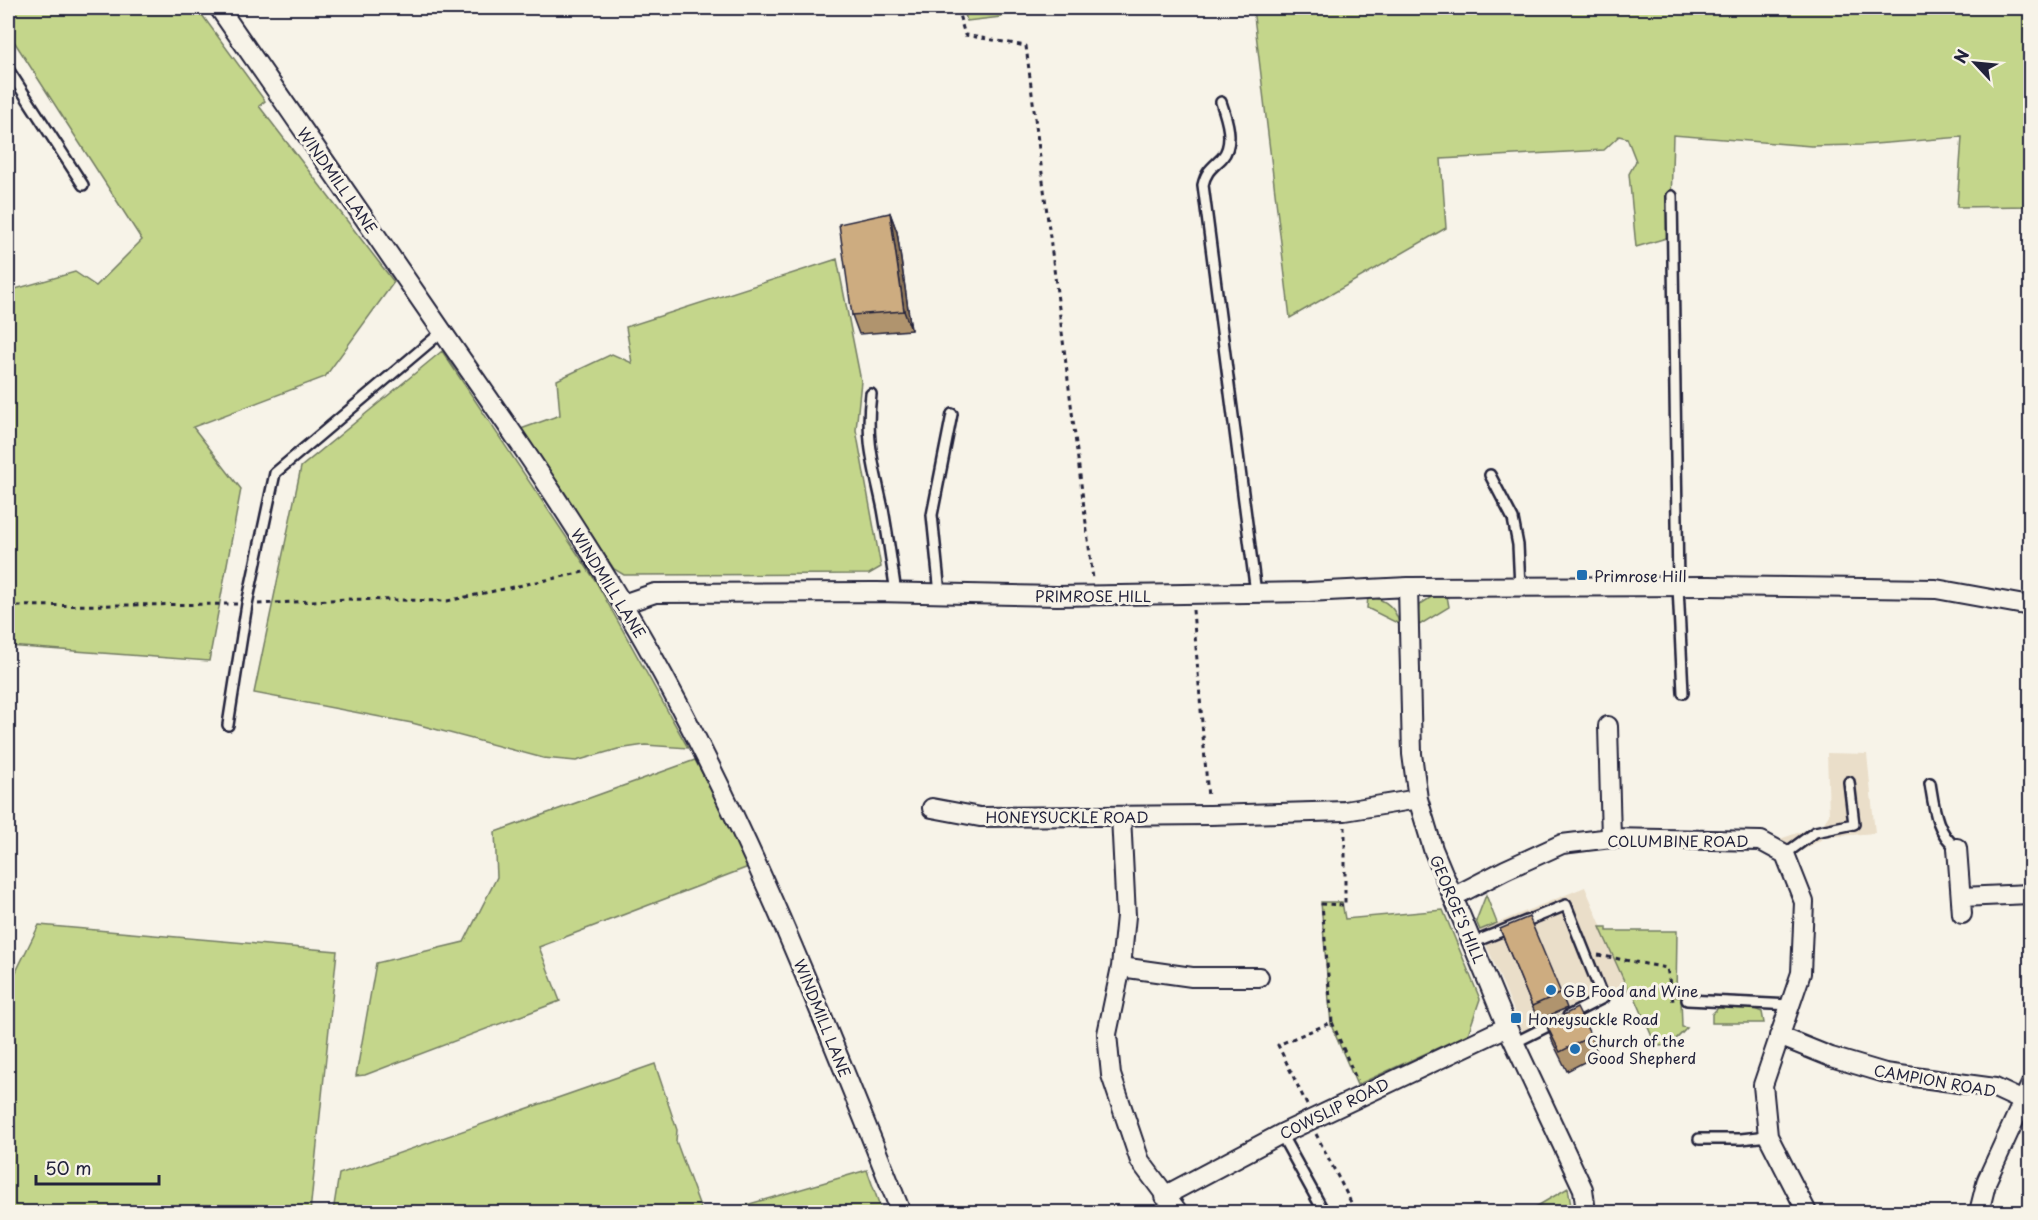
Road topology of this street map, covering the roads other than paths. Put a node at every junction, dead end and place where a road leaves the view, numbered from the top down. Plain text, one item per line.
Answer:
1 (219, 8) edge
2 (8, 69) edge
3 (1221, 102) dead end
4 (82, 185) dead end
5 (1672, 196) dead end
6 (443, 331) junction
7 (872, 394) dead end
8 (952, 414) dead end
9 (1490, 475) dead end
10 (1520, 586) junction
11 (1678, 586) junction
12 (1408, 587) junction
13 (896, 593) junction
14 (1256, 593) junction
15 (940, 594) junction
16 (622, 604) junction
17 (2031, 606) edge
18 (1683, 693) dead end
19 (228, 725) dead end
20 (1608, 726) dead end
21 (1849, 782) dead end
22 (1930, 783) dead end
23 (1418, 800) junction
24 (932, 808) dead end
25 (1121, 816) junction
26 (1611, 838) junction
27 (1957, 848) joint
28 (1785, 854) junction
29 (2031, 894) edge
30 (1453, 897) junction
31 (1472, 943) junction
32 (1121, 967) junction
33 (1259, 977) dead end
34 (1686, 1000) road end
35 (1790, 1005) junction
36 (1510, 1035) junction
37 (1779, 1036) junction
38 (2027, 1093) edge
39 (1281, 1134) junction
40 (1768, 1136) junction
41 (1699, 1139) dead end
42 (1164, 1196) junction
43 (901, 1212) edge
44 (1178, 1212) edge
45 (1324, 1212) edge
46 (1586, 1212) edge
47 (1807, 1212) edge
48 (1979, 1212) edge

1 - 6 street, WINDMILL LANE
2 - 4 lane
3 - 14 lane
5 - 11 lane
6 - 16 street, WINDMILL LANE
6 - 19 lane
7 - 13 lane
8 - 15 lane
9 - 10 lane
10 - 11 street, PRIMROSE HILL
10 - 12 street, PRIMROSE HILL
11 - 17 street, PRIMROSE HILL
11 - 18 lane
12 - 14 street, PRIMROSE HILL
12 - 23 street, GEORGE'S HILL
13 - 15 street, PRIMROSE HILL
13 - 16 street, PRIMROSE HILL
14 - 15 street, PRIMROSE HILL
16 - 43 street, WINDMILL LANE
20 - 26 street
21 - 28 lane
22 - 27 lane
23 - 25 street, HONEYSUCKLE ROAD
23 - 30 street, GEORGE'S HILL
24 - 25 street, HONEYSUCKLE ROAD
25 - 32 street
26 - 28 street, COLUMBINE ROAD
26 - 30 street, COLUMBINE ROAD
27 - 29 street
28 - 35 street
30 - 31 street, GEORGE'S HILL
31 - 36 street, GEORGE'S HILL
31 - 36 lane
32 - 33 street
32 - 42 street
34 - 35 lane
35 - 37 street
36 - 39 street, COWSLIP ROAD
36 - 46 street, GEORGE'S HILL
37 - 38 street, CAMPION ROAD
37 - 40 street
38 - 48 street, CAMPION ROAD
39 - 42 street, COWSLIP ROAD
39 - 45 lane
40 - 41 lane
40 - 47 street
42 - 44 street

